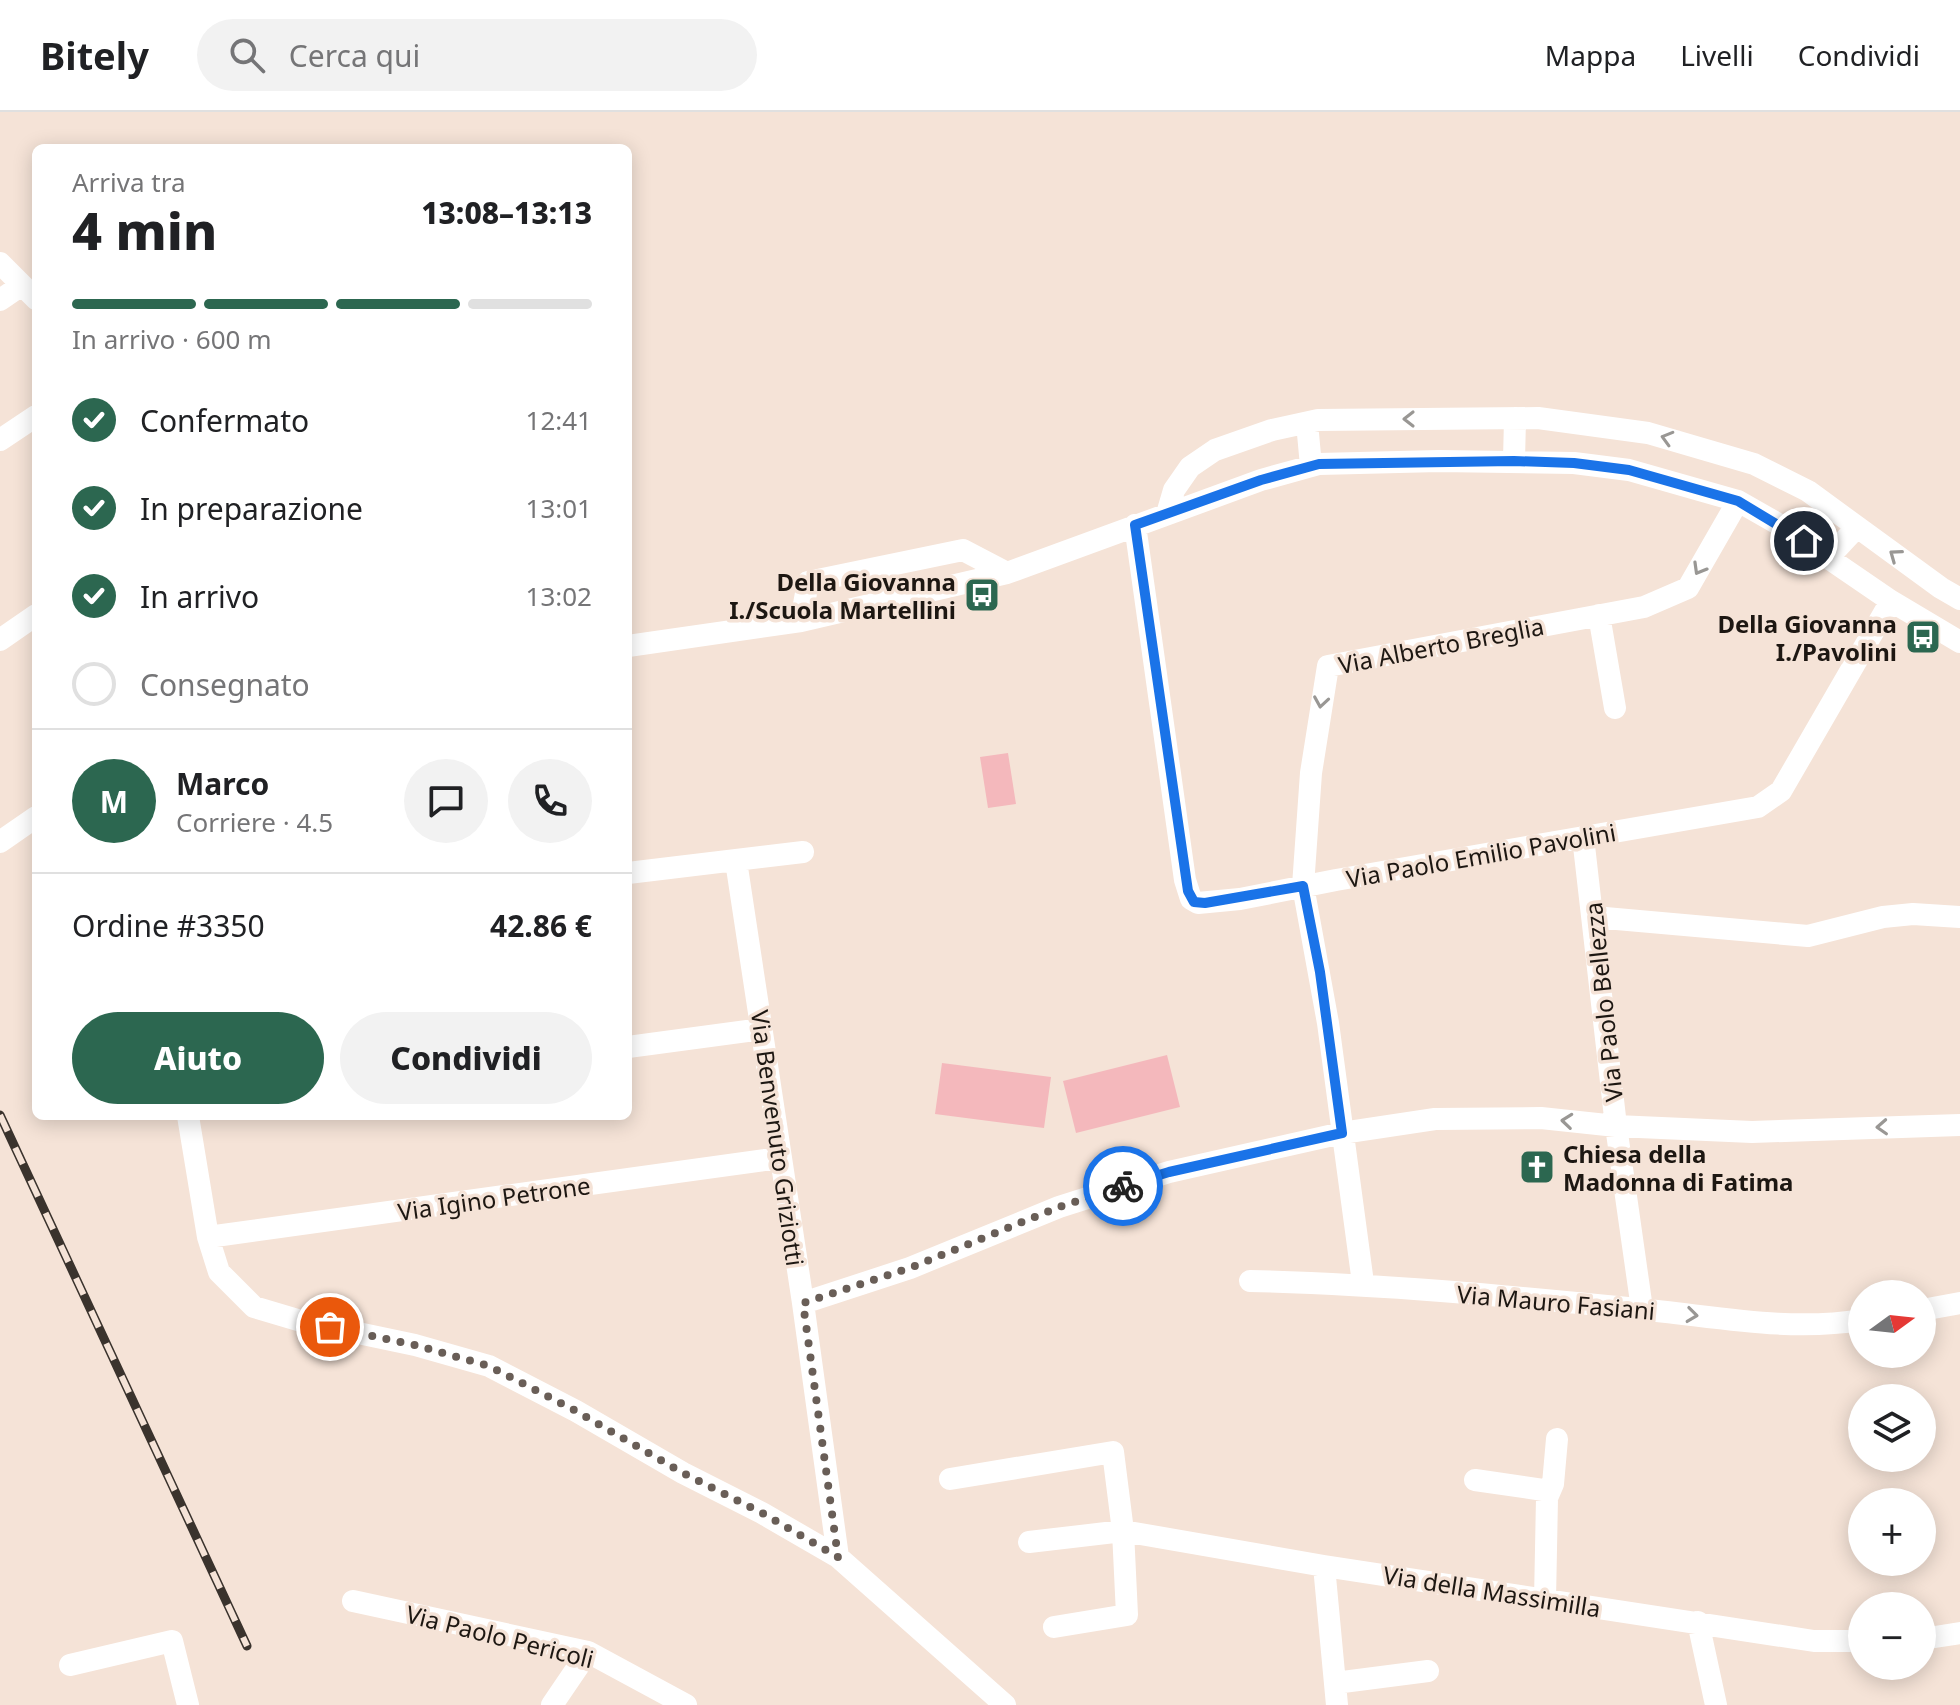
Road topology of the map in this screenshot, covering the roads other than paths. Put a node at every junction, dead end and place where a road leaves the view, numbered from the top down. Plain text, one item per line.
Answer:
1 (0, 263) edge
2 (29, 292) edge
3 (0, 300) edge
4 (1515, 418) junction
5 (32, 419) edge
6 (1307, 423) junction
7 (0, 440) edge
8 (1514, 461) junction
9 (1311, 466) junction
10 (1738, 501) junction
11 (1167, 514) junction
12 (1135, 525) junction
13 (1857, 527) junction
14 (1828, 558) junction
15 (1007, 573) junction
16 (1960, 599) edge
17 (1891, 601) junction
18 (1599, 615) junction
19 (32, 618) edge
20 (801, 621) junction
21 (0, 640) edge
22 (1960, 642) edge
23 (632, 645) edge
24 (1615, 708) dead end
25 (32, 820) edge
26 (1583, 837) junction
27 (0, 842) edge
28 (803, 852) dead end
29 (736, 861) junction
30 (632, 868) edge
31 (1303, 886) junction
32 (1594, 917) junction
33 (1960, 917) edge
34 (762, 1029) junction
35 (632, 1046) edge
36 (189, 1120) edge
37 (1960, 1125) edge
38 (1616, 1126) junction
39 (1342, 1133) junction
40 (779, 1158) junction
41 (208, 1237) junction
42 (1250, 1281) dead end
43 (1363, 1283) junction
44 (803, 1303) junction
45 (1960, 1303) edge
46 (1936, 1307) edge
47 (1642, 1309) junction
48 (1848, 1322) edge
49 (1557, 1439) dead end
50 (950, 1479) dead end
51 (1475, 1480) dead end
52 (1550, 1491) junction
53 (1123, 1531) junction
54 (1029, 1542) dead end
55 (838, 1557) junction
56 (1324, 1566) junction
57 (1545, 1600) junction
58 (353, 1601) dead end
59 (1698, 1622) junction
60 (1054, 1627) dead end
61 (1960, 1633) edge
62 (1936, 1637) edge
63 (1848, 1641) edge
64 (588, 1652) junction
65 (70, 1665) dead end
66 (1428, 1671) dead end
67 (1336, 1694) edge
68 (188, 1705) edge
69 (552, 1705) edge
70 (686, 1705) edge
71 (1005, 1705) edge
72 (1716, 1705) edge

1 - 2 street
2 - 3 street
4 -> 6 street
4 - 8 street
13 -> 4 street
5 - 7 street
6 - 9 street
6 - 11 street
8 - 9 street
8 - 10 street
9 - 11 street
10 - 14 street
10 -> 18 street, Via Alberto Breglia
11 - 12 street
12 - 15 street
12 - 31 street, Via Paolo Emilio Pavolini
13 - 14 street
16 -> 13 street
14 - 17 street
15 - 20 street
15 - 20 street
17 - 22 street
17 - 26 street, Via Paolo Emilio Pavolini
18 - 24 street
18 -> 31 street, Via Alberto Breglia
19 - 21 street
20 - 23 street
25 - 27 street
26 - 31 street, Via Paolo Emilio Pavolini
26 - 32 street, Via Paolo Bellezza
28 - 29 street
29 - 30 street
29 - 34 street, Via Benvenuto Griziotti
31 - 39 street, Via Alberto Breglia
32 - 33 street
32 - 38 street, Via Paolo Bellezza
34 - 35 street
34 - 40 street, Via Benvenuto Griziotti
36 - 41 street
37 -> 38 street
38 -> 39 street
38 - 47 street, Via Paolo Bellezza
39 - 43 street, Via Alberto Breglia
39 - 44 street
40 - 41 street, Via Igino Petrone
40 - 44 street, Via Benvenuto Griziotti
41 - 55 street
42 - 43 street, Via Mauro Fasiani
43 - 47 street, Via Mauro Fasiani
44 - 55 street, Via Benvenuto Griziotti
45 - 46 street
47 -> 48 street, Via Mauro Fasiani
49 - 52 street
50 - 53 street
51 - 52 street
52 - 57 street
53 - 54 street, Via della Massimilla
53 - 56 street, Via della Massimilla
53 - 60 street
55 - 71 street
56 - 57 street, Via della Massimilla
56 - 67 street
57 - 59 street, Via della Massimilla
58 - 64 street, Via Paolo Pericoli
59 - 63 street, Via della Massimilla
59 - 72 street
61 - 62 street
64 - 69 street
64 - 70 street, Via Paolo Pericoli
65 - 68 street
66 - 67 street

